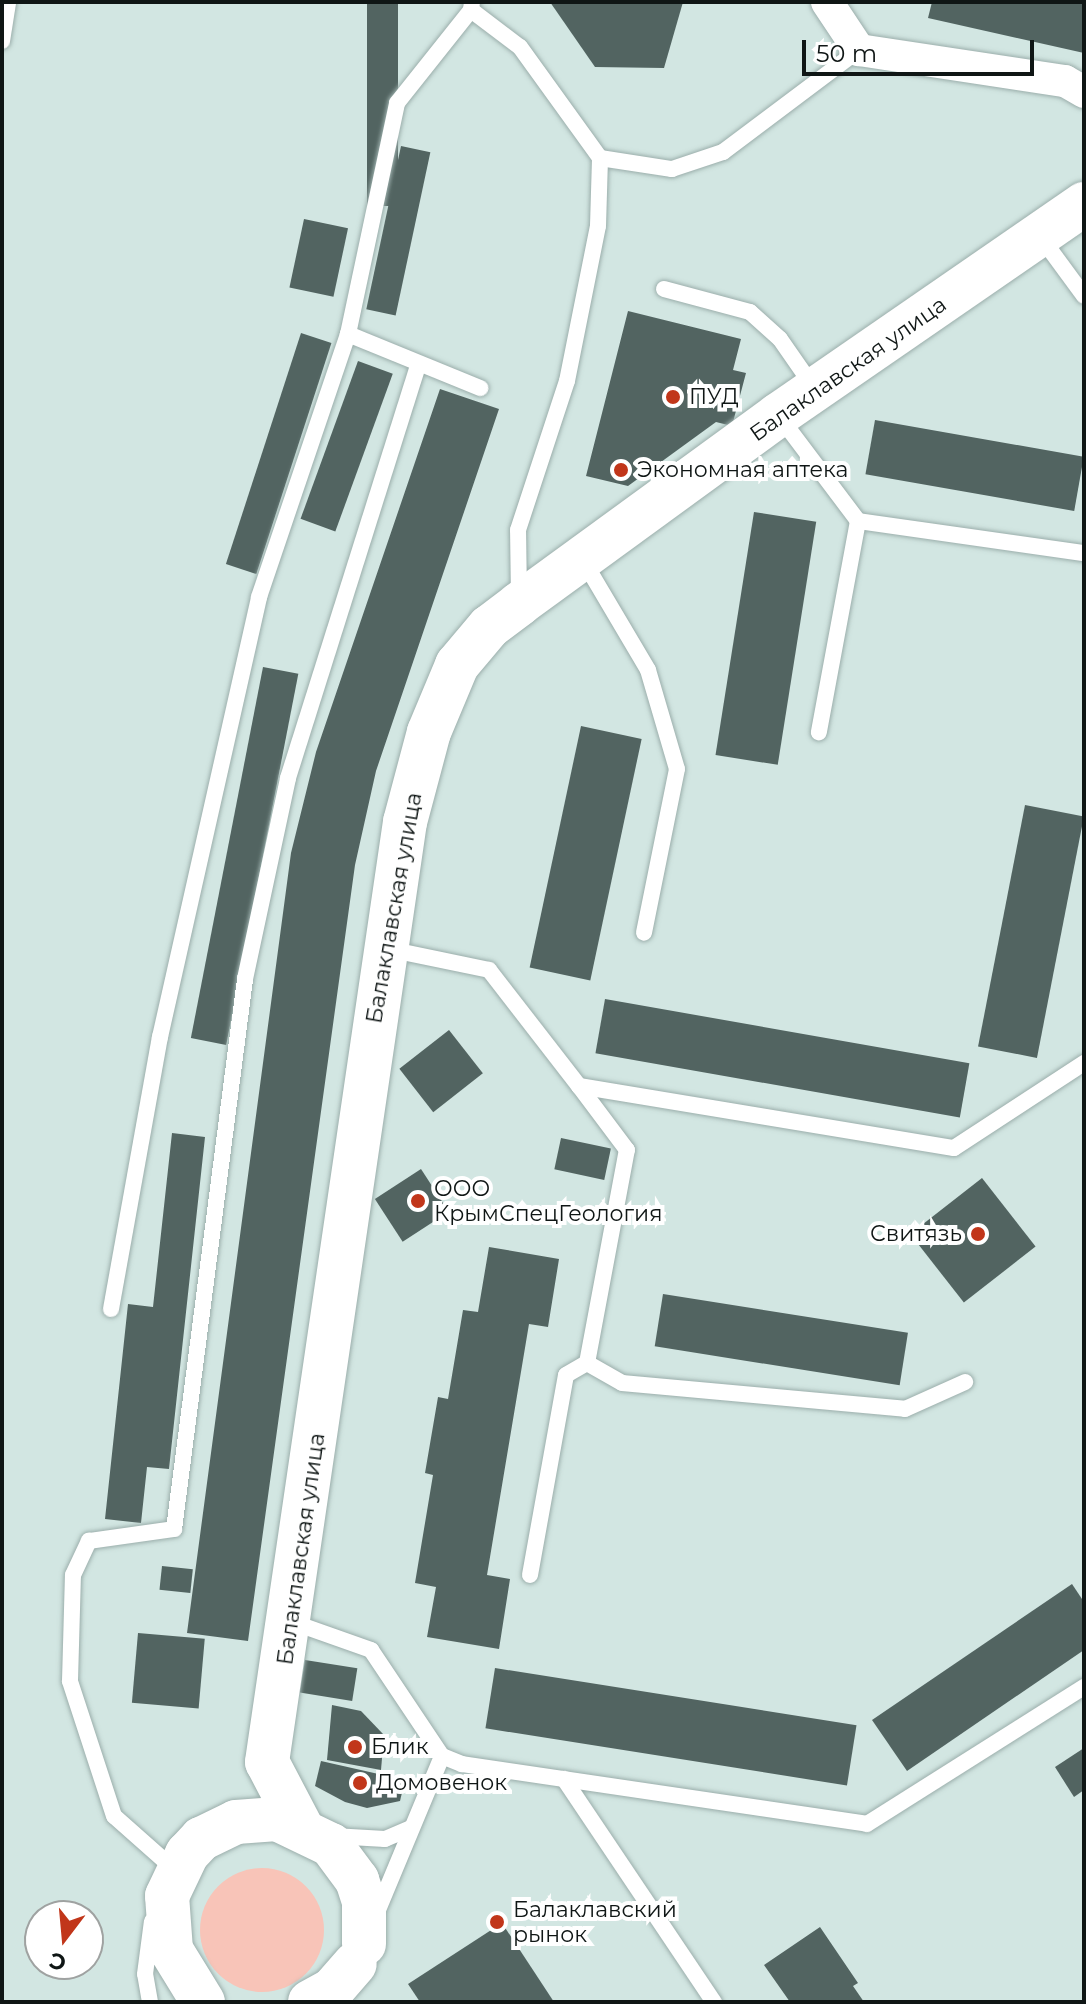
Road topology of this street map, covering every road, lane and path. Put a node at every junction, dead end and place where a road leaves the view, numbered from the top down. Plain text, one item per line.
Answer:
1 (8, 2) edge
2 (827, 2) edge
3 (471, 6) edge
4 (2, 41) edge
5 (859, 50) junction
6 (1084, 92) edge
7 (600, 158) junction
8 (1084, 204) edge
9 (1040, 235) junction
10 (664, 289) dead end
11 (1084, 296) edge
12 (348, 334) junction
13 (418, 365) junction
14 (480, 388) dead end
15 (815, 389) junction
16 (778, 415) junction
17 (858, 521) junction
18 (1084, 553) edge
19 (582, 559) junction
20 (519, 604) junction
21 (819, 732) dead end
22 (644, 933) dead end
23 (384, 948) junction
24 (1084, 1063) edge
25 (579, 1086) junction
26 (111, 1309) dead end
27 (587, 1363) junction
28 (965, 1382) dead end
29 (530, 1575) dead end
30 (292, 1622) junction
31 (1084, 1687) edge
32 (442, 1756) junction
33 (267, 1762) junction
34 (564, 1779) junction
35 (236, 1822) junction
36 (307, 1829) junction
37 (409, 1829) junction
38 (172, 1883) junction
39 (353, 1970) edge
40 (194, 1988) edge
41 (150, 2002) edge
42 (224, 2002) edge
43 (310, 2002) edge
44 (714, 2002) edge

1 - 4 lane
2 - 5 street
3 - 7 lane
3 - 12 lane
5 - 6 street
5 - 7 lane
7 - 20 lane
8 - 9 main road, Балаклавская улица
9 - 11 lane
9 - 15 main road, Балаклавская улица
10 - 15 lane
12 - 13 lane
12 - 26 lane
13 - 14 lane
13 - 38 lane
15 - 16 main road, Балаклавская улица
16 - 17 lane
16 - 19 main road, Балаклавская улица
17 - 18 lane
17 - 21 lane
19 - 20 main road, Балаклавская улица
19 - 22 lane
20 - 23 main road, Балаклавская улица
23 - 25 lane
23 - 30 main road, Балаклавская улица
24 - 25 lane
25 - 27 lane
27 - 28 lane
27 - 29 lane
30 - 32 lane
30 - 33 main road, Балаклавская улица
31 - 34 lane
32 - 34 lane
32 - 37 lane
33 - 35 main road, Балаклавская улица
33 - 36 main road
34 - 44 lane
35 - 36 main road
35 - 38 main road
36 - 37 lane
36 - 39 main road
37 - 39 lane
38 - 40 main road
38 - 41 lane
39 - 43 main road
40 - 42 main road

